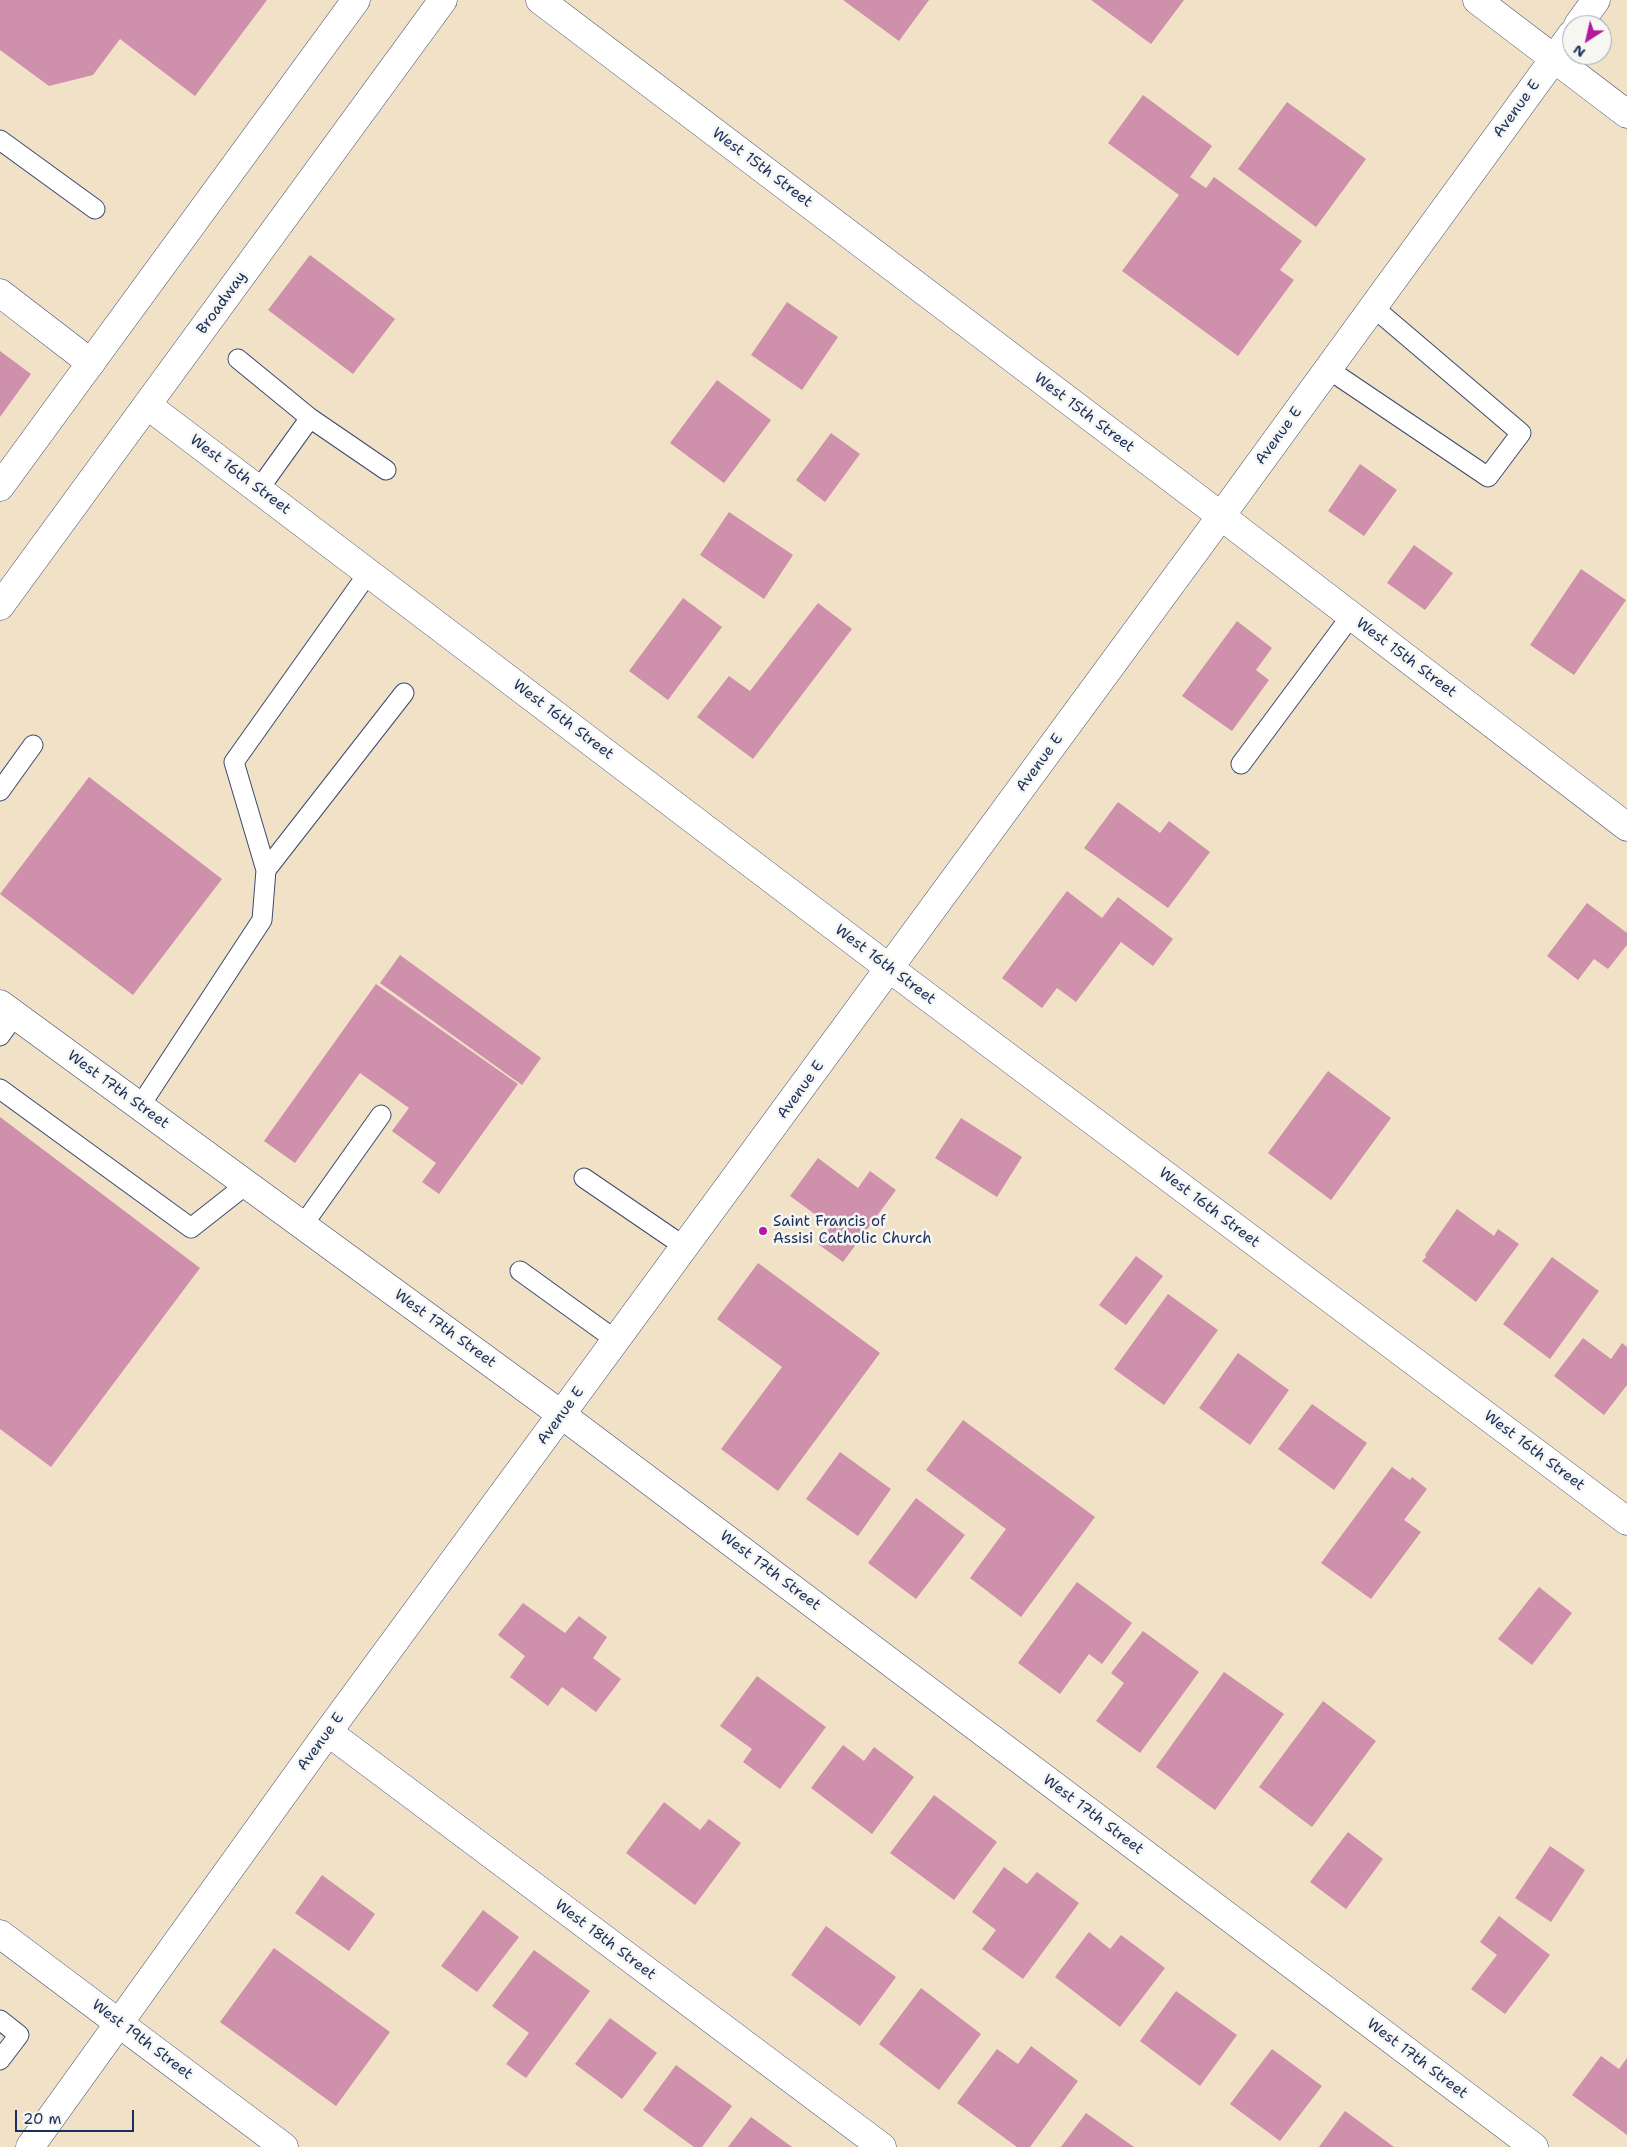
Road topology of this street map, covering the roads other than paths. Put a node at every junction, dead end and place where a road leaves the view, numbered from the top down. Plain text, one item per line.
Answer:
1 (356, 0) edge
2 (443, 0) edge
3 (540, 0) edge
4 (1476, 0) edge
5 (1596, 0) edge
6 (1585, 15) edge
7 (1562, 48) edge
8 (1554, 59) junction
9 (1627, 114) edge
10 (0, 140) edge
11 (95, 209) dead end
12 (0, 294) edge
13 (1374, 307) junction
14 (238, 359) dead end
15 (91, 363) junction
16 (1328, 369) junction
17 (148, 405) junction
18 (310, 418) junction
19 (386, 470) dead end
20 (0, 487) edge
21 (259, 489) junction
22 (1221, 516) junction
23 (368, 572) junction
24 (0, 606) edge
25 (1351, 616) junction
26 (404, 693) dead end
27 (33, 744) dead end
28 (1241, 764) dead end
29 (0, 791) edge
30 (1627, 827) edge
31 (266, 870) junction
32 (889, 968) junction
33 (5, 1018) edge
34 (0, 1089) edge
35 (140, 1106) junction
36 (381, 1115) dead end
37 (584, 1178) dead end
38 (247, 1184) junction
39 (303, 1225) junction
40 (685, 1248) junction
41 (520, 1271) dead end
42 (617, 1341) junction
43 (562, 1415) junction
44 (1627, 1520) edge
45 (328, 1732) junction
46 (0, 1934) edge
47 (0, 2020) edge
48 (120, 2024) junction
49 (0, 2060) edge
50 (30, 2147) edge
51 (284, 2147) edge
52 (882, 2147) edge
53 (1534, 2147) edge

1 - 15 street
2 - 17 street, Broadway
3 - 22 street, West 15th Street
4 - 8 street
5 - 6 street
7 - 8 street, Avenue E
8 - 9 street
8 - 13 street, Avenue E
10 - 11 lane
12 - 15 street
13 - 16 street, Avenue E
13 - 16 lane
14 - 18 lane
15 - 20 street
16 - 22 street, Avenue E
17 - 21 street, West 16th Street
17 - 24 street, Broadway
18 - 19 lane
18 - 21 lane
21 - 23 street, West 16th Street
22 - 25 street, West 15th Street
22 - 32 street, Avenue E
23 - 31 lane
23 - 32 street, West 16th Street
25 - 28 lane
25 - 30 street, West 15th Street
26 - 31 lane
27 - 29 lane
31 - 35 lane
32 - 40 street, Avenue E
32 - 44 street, West 16th Street
33 - 35 street, West 17th Street
34 - 38 lane
35 - 38 street, West 17th Street
36 - 39 lane
37 - 40 lane
38 - 39 street, West 17th Street
39 - 43 street, West 17th Street
40 - 42 street, Avenue E
41 - 42 lane
42 - 43 street, Avenue E
43 - 45 street, Avenue E
43 - 53 street, West 17th Street
45 - 48 street, Avenue E
45 - 52 street, West 18th Street
46 - 48 street, West 19th Street
47 - 49 lane
48 - 50 street, Avenue E
48 - 51 street, West 19th Street

